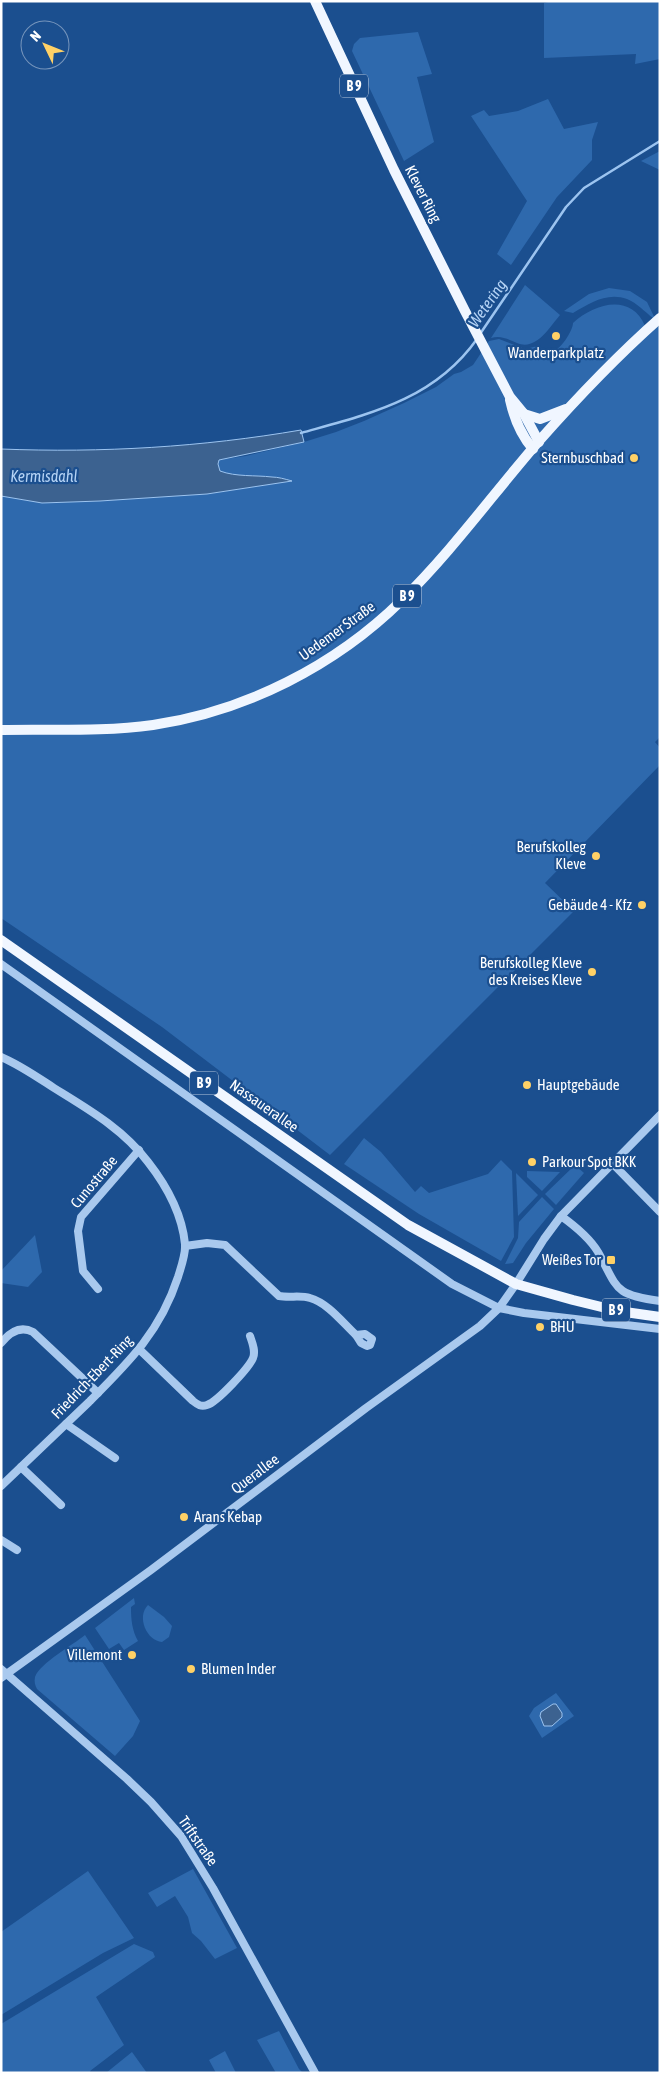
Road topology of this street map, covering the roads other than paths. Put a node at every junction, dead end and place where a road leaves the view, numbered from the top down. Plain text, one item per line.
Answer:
1 (316, 1) edge
2 (660, 318) edge
3 (510, 396) junction
4 (571, 406) junction
5 (524, 414) junction
6 (536, 446) junction
7 (1, 730) edge
8 (1, 940) edge
9 (1, 964) edge
10 (1, 1057) edge
11 (660, 1115) edge
12 (139, 1150) junction
13 (612, 1163) junction
14 (660, 1212) edge
15 (561, 1216) junction
16 (185, 1246) junction
17 (516, 1284) junction
18 (98, 1289) dead end
19 (660, 1301) edge
20 (499, 1308) junction
21 (660, 1317) edge
22 (660, 1329) edge
23 (356, 1335) dead end
24 (250, 1336) dead end
25 (1, 1343) edge
26 (140, 1350) junction
27 (98, 1393) junction
28 (66, 1424) junction
29 (115, 1458) dead end
30 (21, 1467) junction
31 (1, 1486) edge
32 (61, 1505) dead end
33 (1, 1540) edge
34 (17, 1550) dead end
35 (3, 1674) edge
36 (315, 2073) edge

1 - 3 main road, Klever Ring / B 9
2 - 4 main road, Uedemer Straße
3 - 5 main road, Klever Ring / B 9
3 - 6 main road, Klever Ring / B 9
4 - 5 main road
4 - 6 main road, Uedemer Straße
5 - 6 main road, Klever Ring / B 9
6 - 7 main road, Uedemer Straße / B 9
8 - 17 main road, Nassauerallee / B 9
9 - 20 street
10 - 12 street, Friedrich-Ebert-Ring
11 - 13 street, Querallee
12 - 16 street, Friedrich-Ebert-Ring
12 - 18 street, Cunostraße
13 - 14 street
13 - 15 street, Querallee
15 - 17 street, Querallee
15 - 19 street
16 - 23 street
16 - 26 street, Friedrich-Ebert-Ring
17 - 20 street, Querallee
17 - 21 main road, B 9
20 - 22 street
20 - 35 street, Querallee
24 - 26 street
25 - 27 street
26 - 27 street, Friedrich-Ebert-Ring
27 - 28 street, Friedrich-Ebert-Ring
28 - 29 street
28 - 30 street, Friedrich-Ebert-Ring
30 - 31 street, Friedrich-Ebert-Ring
30 - 32 street
33 - 34 street
35 - 36 street, Triftstraße

